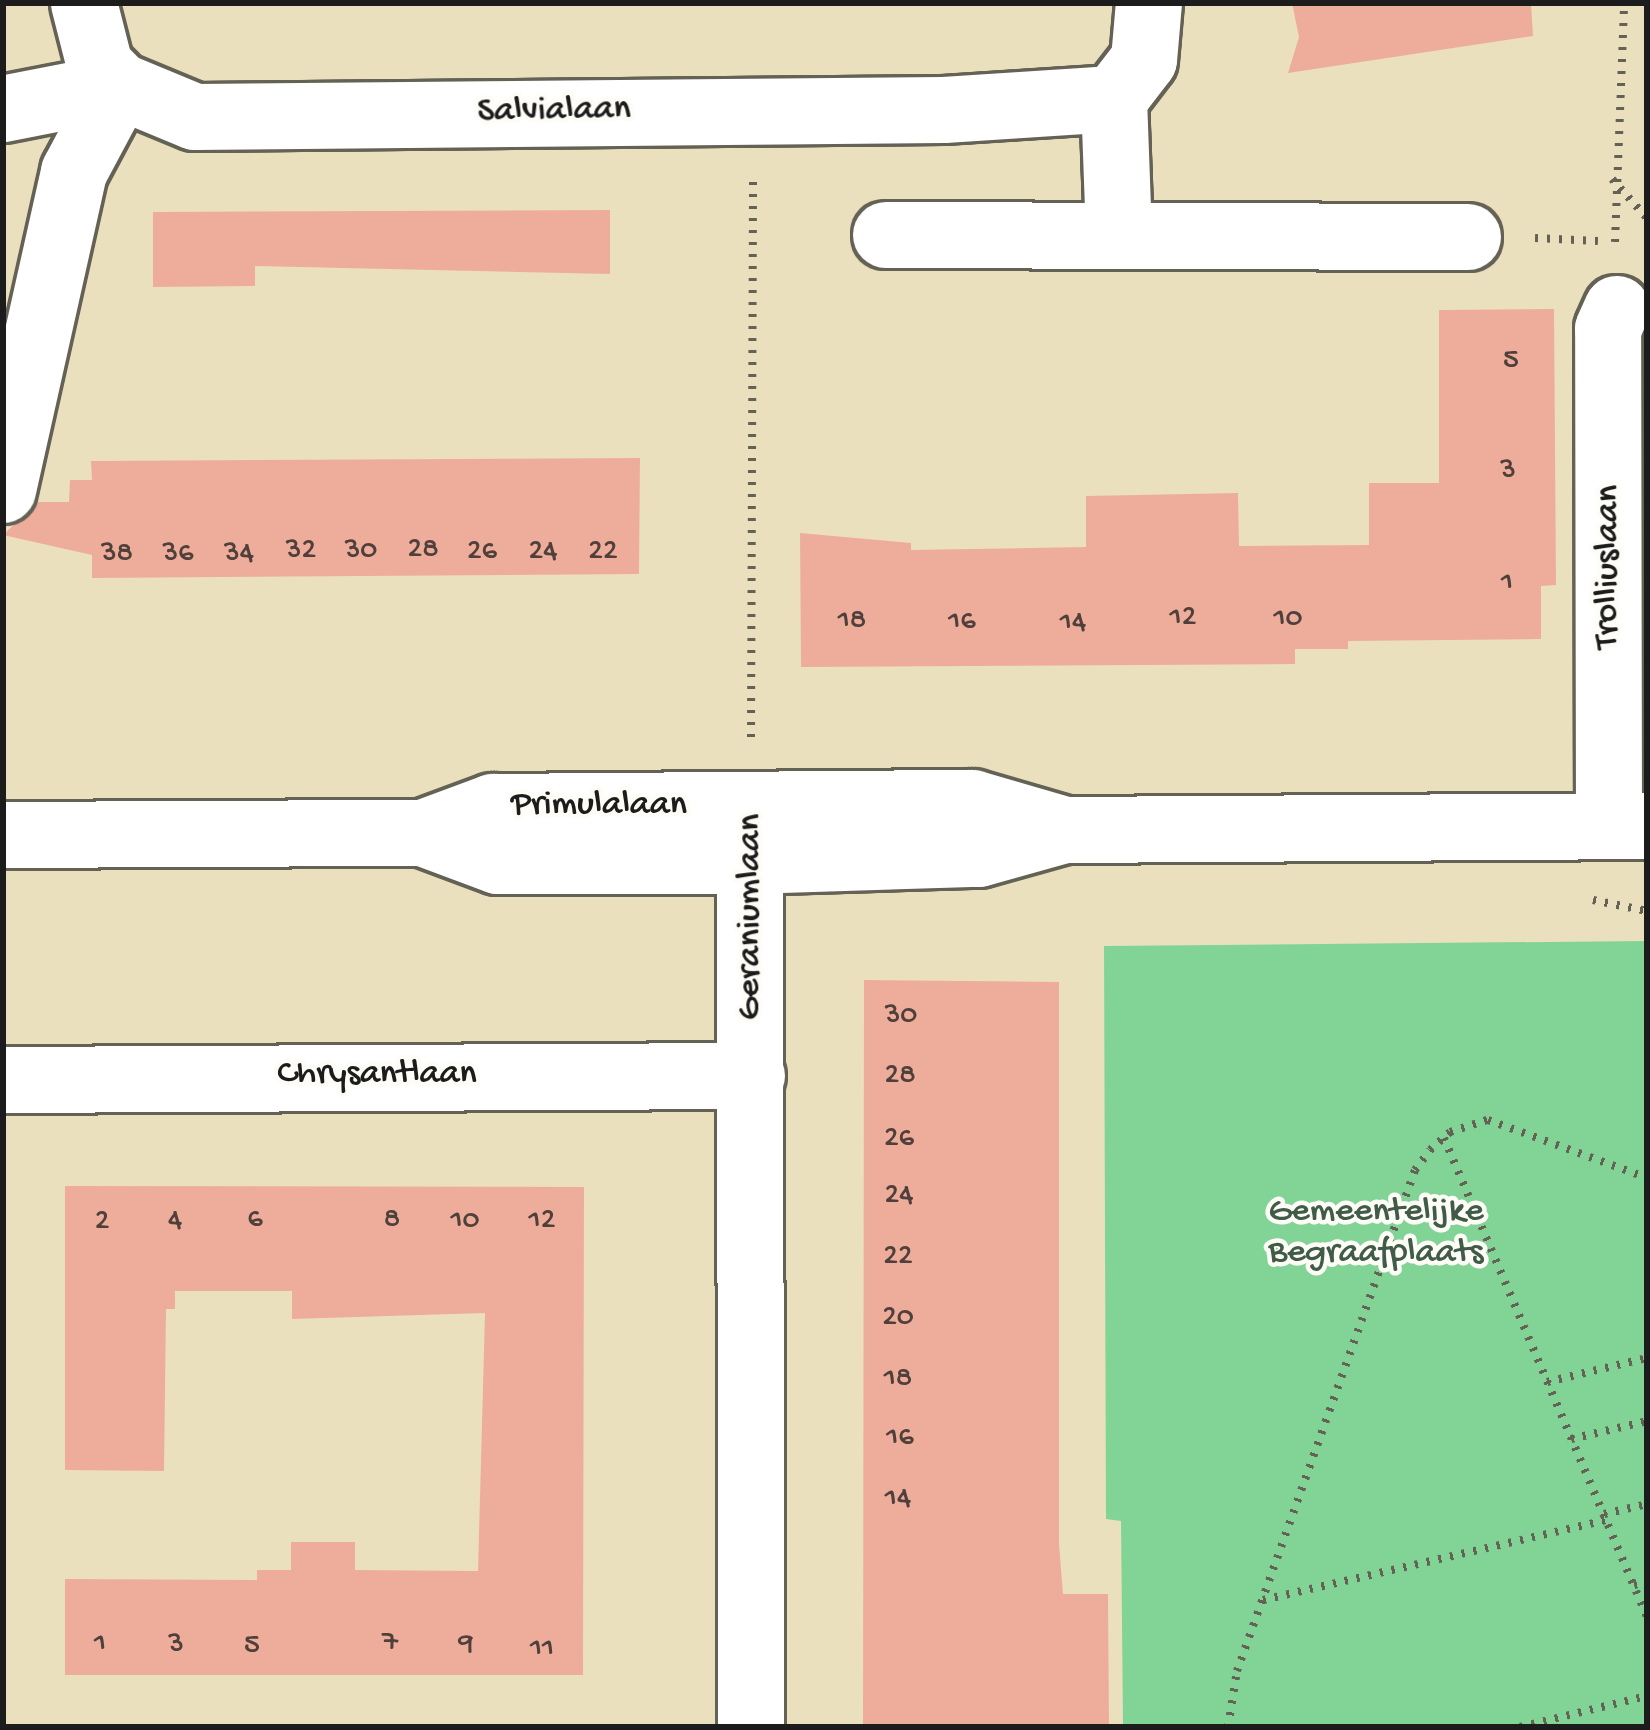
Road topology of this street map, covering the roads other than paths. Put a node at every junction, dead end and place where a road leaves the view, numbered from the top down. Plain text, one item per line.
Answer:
1 (84, 3) edge
2 (1149, 3) edge
3 (120, 86) junction
4 (1114, 99) junction
5 (3, 109) edge
6 (886, 235) dead end
7 (1119, 236) junction
8 (1468, 237) dead end
9 (1617, 309) dead end
10 (3, 490) edge
11 (1628, 826) edge
12 (750, 833) junction
13 (3, 835) edge
14 (752, 1076) junction
15 (3, 1080) edge
16 (751, 1727) edge

1 - 3 street
2 - 4 street
3 - 4 street, Salvialaan
3 - 5 street
3 - 10 street
4 - 7 street
6 - 7 street
7 - 8 street
9 - 11 street, Trolliuslaan
11 - 12 street, Primulalaan
12 - 13 street, Primulalaan
12 - 14 street, Geraniumlaan
14 - 15 street, Chrysantlaan
14 - 16 street, Geraniumlaan

